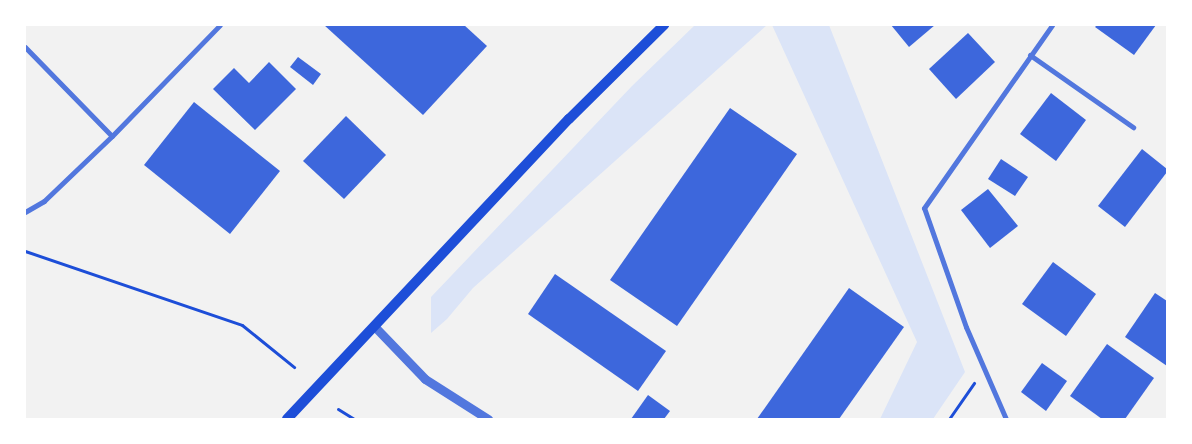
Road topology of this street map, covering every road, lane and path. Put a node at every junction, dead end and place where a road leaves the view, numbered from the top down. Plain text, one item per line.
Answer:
1 (220, 25) edge
2 (664, 25) edge
3 (1052, 25) edge
4 (25, 47) edge
5 (1030, 55) junction
6 (1133, 127) dead end
7 (112, 136) junction
8 (25, 212) edge
9 (25, 251) edge
10 (375, 327) junction
11 (294, 367) dead end
12 (984, 368) junction
13 (338, 409) dead end
14 (287, 419) edge
15 (354, 419) edge
16 (488, 419) edge
17 (949, 419) edge
18 (1006, 419) edge

1 - 7 street
2 - 10 main road
3 - 5 street
4 - 7 street
5 - 6 street
5 - 12 street
7 - 8 street
9 - 11 path
10 - 14 main road
10 - 16 street
12 - 17 path
12 - 18 street
13 - 15 path

